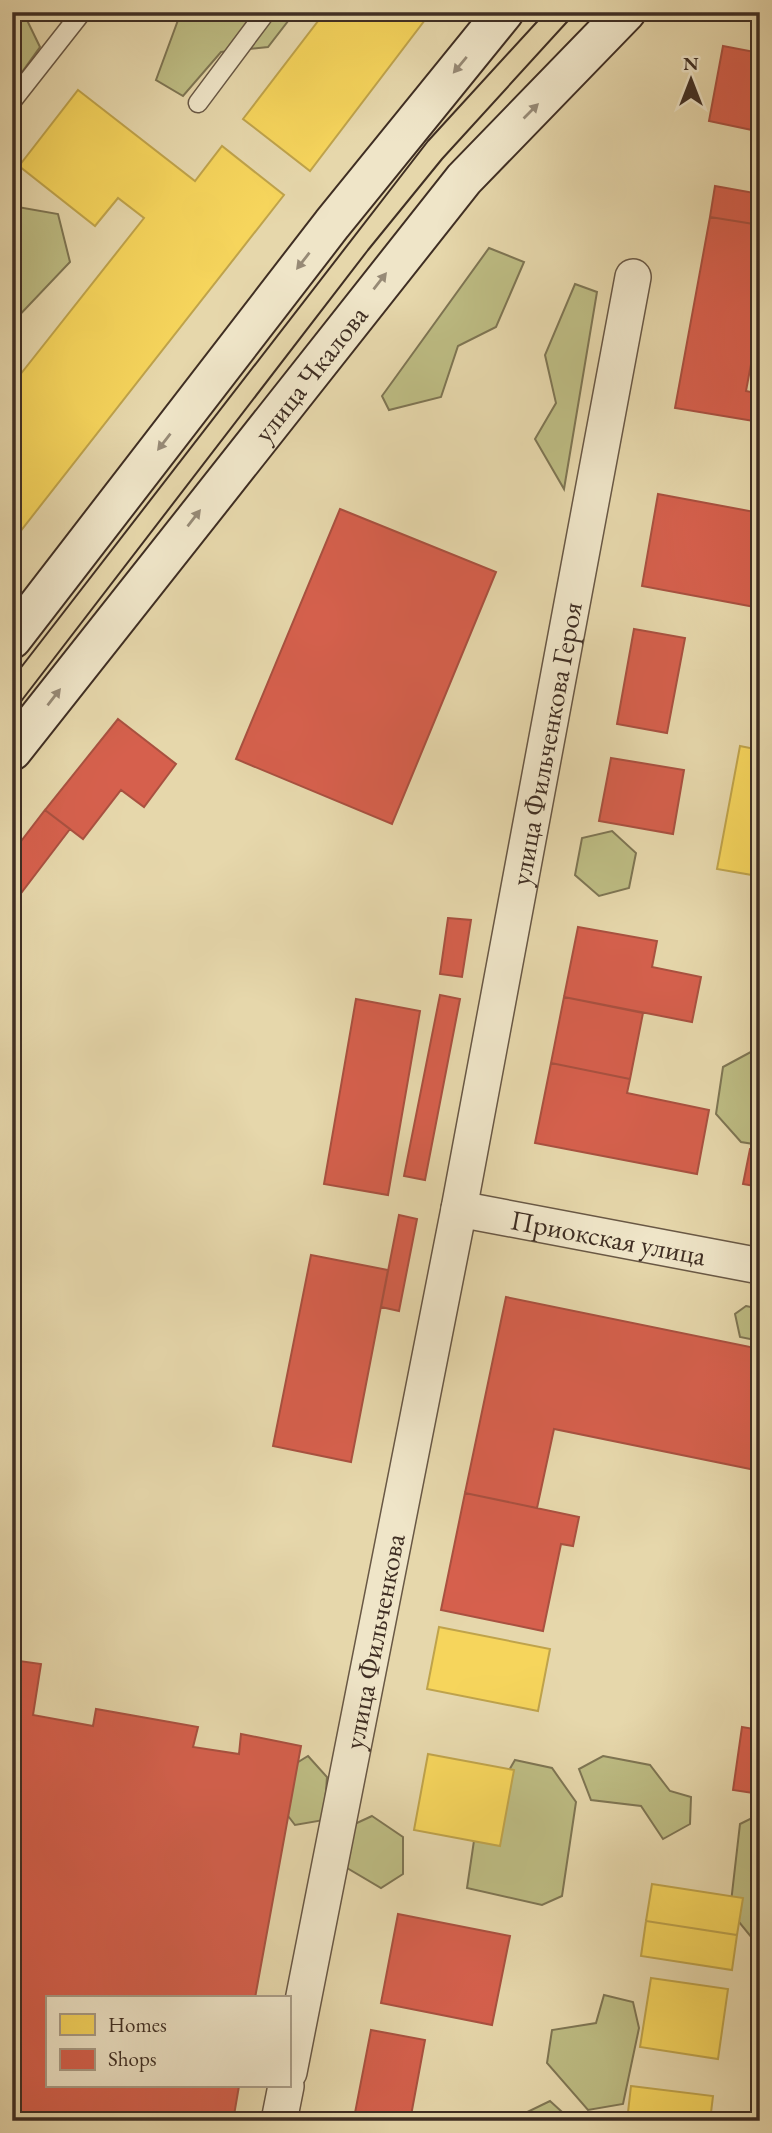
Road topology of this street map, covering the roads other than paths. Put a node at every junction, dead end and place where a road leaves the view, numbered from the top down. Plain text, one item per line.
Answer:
1 (82, 12) edge
2 (266, 12) edge
3 (504, 12) edge
4 (626, 12) edge
5 (12, 101) edge
6 (198, 103) dead end
7 (633, 277) dead end
8 (12, 639) edge
9 (12, 751) edge
10 (459, 1209) junction
11 (760, 1266) edge
12 (290, 2067) edge
13 (286, 2088) edge
14 (279, 2121) edge

1 - 5 lane
2 - 6 lane
3 -> 8 main road
9 -> 4 main road, улица Чкалова
7 - 10 street, улица Фильченкова Героя
10 - 11 street, Приокская улица
10 - 12 street, улица Фильченкова
13 - 14 street

